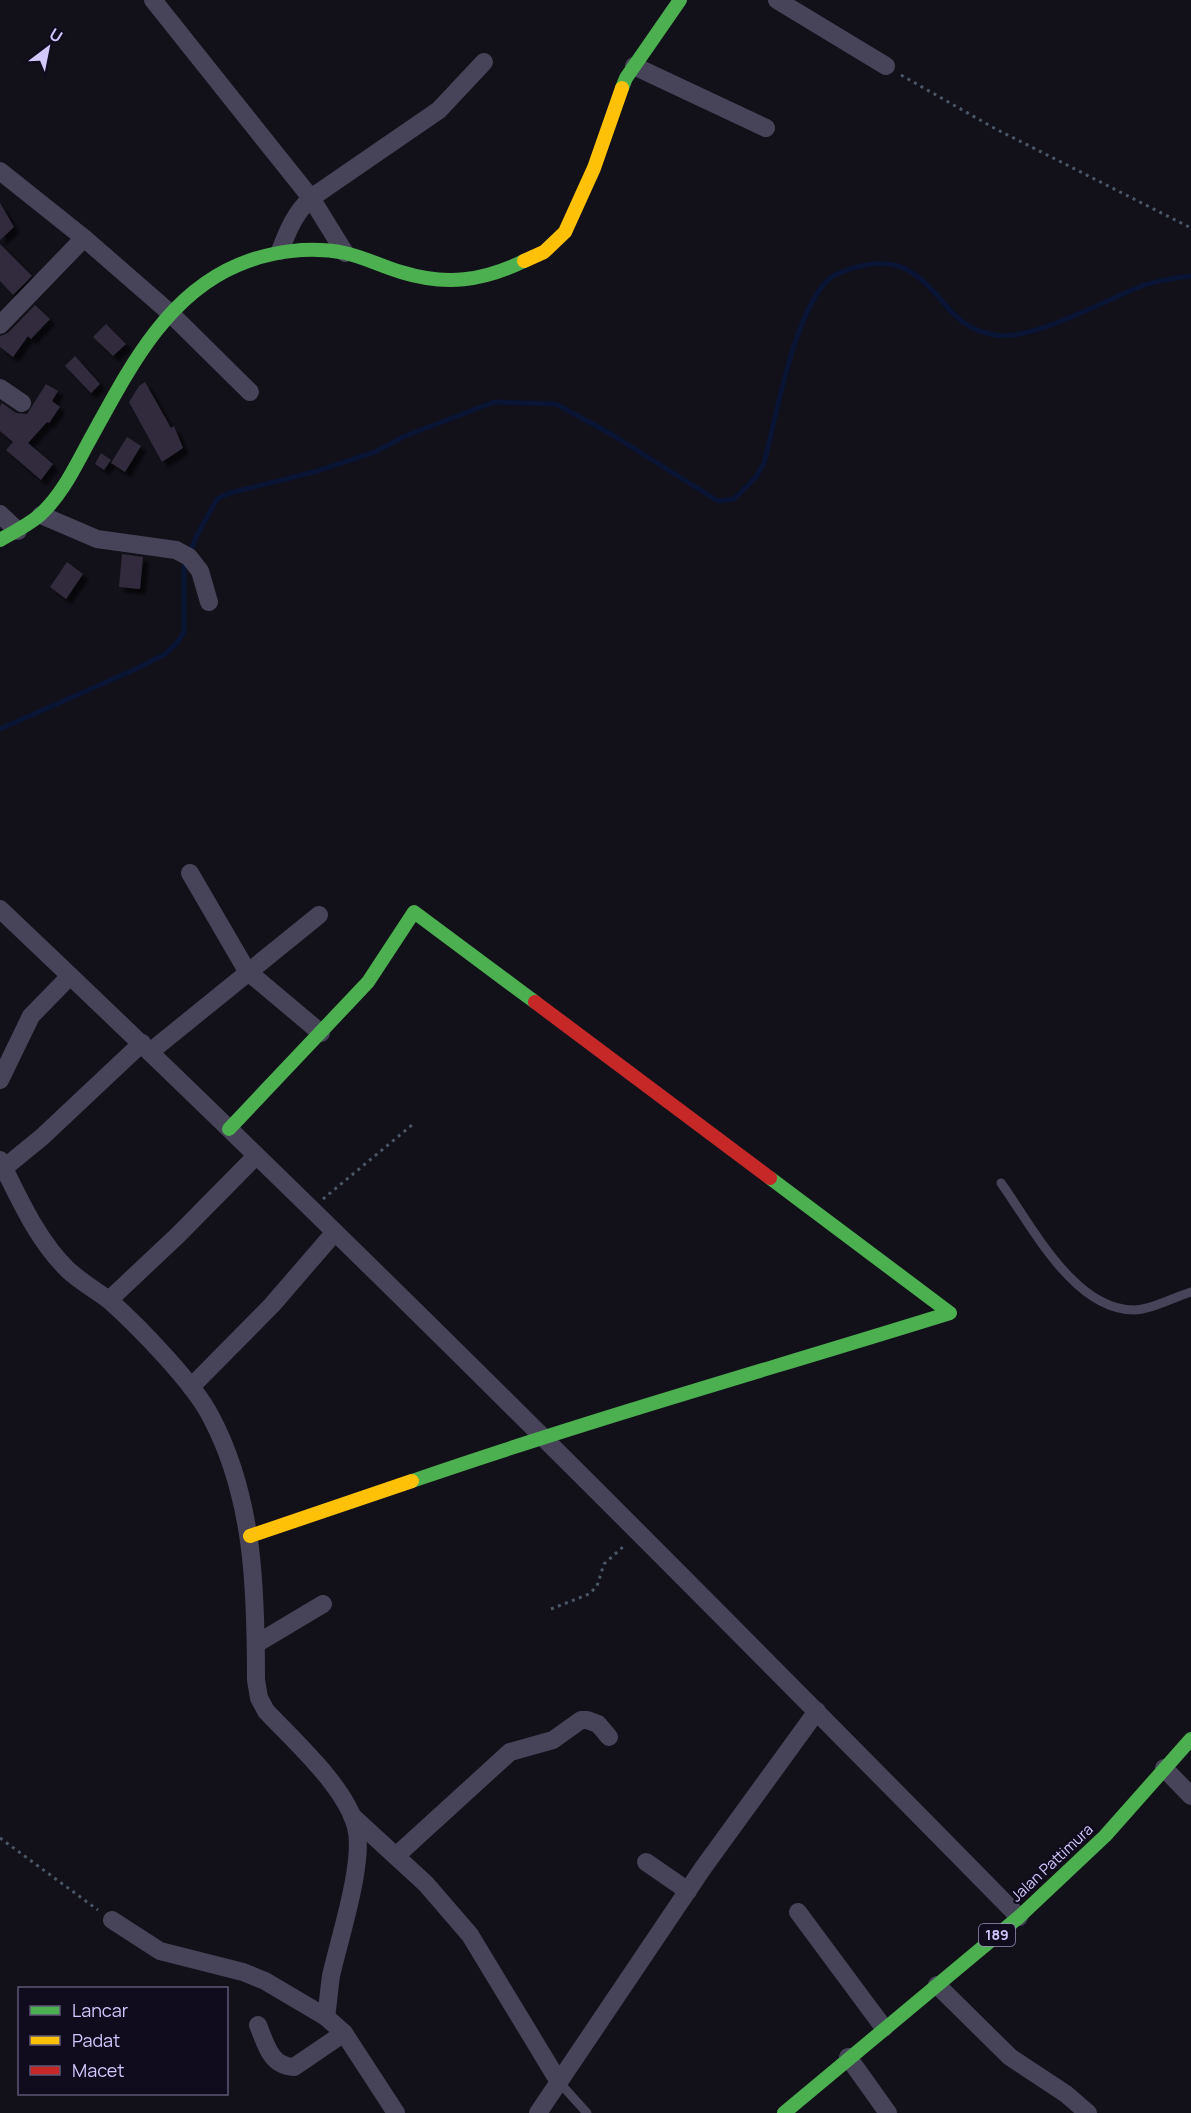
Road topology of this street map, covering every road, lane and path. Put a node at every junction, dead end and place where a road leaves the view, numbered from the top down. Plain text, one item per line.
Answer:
1 (153, 0) edge
2 (681, 0) edge
3 (777, 0) edge
4 (484, 62) dead end
5 (634, 66) junction
6 (886, 66) joint
7 (766, 128) dead end
8 (0, 171) edge
9 (311, 198) junction
10 (1191, 228) edge
11 (84, 238) junction
12 (280, 251) junction
13 (345, 253) junction
14 (169, 312) junction
15 (0, 325) edge
16 (0, 388) edge
17 (250, 392) dead end
18 (22, 403) dead end
19 (0, 514) edge
20 (41, 515) junction
21 (18, 531) junction
22 (0, 540) edge
23 (209, 602) dead end
24 (190, 873) dead end
25 (0, 909) edge
26 (319, 915) dead end
27 (247, 971) junction
28 (70, 976) junction
29 (321, 1033) junction
30 (146, 1048) junction
31 (0, 1080) edge
32 (412, 1125) dead end
33 (229, 1129) junction
34 (256, 1156) junction
35 (2, 1164) edge
36 (1001, 1183) dead end
37 (310, 1209) junction
38 (335, 1232) junction
39 (1191, 1292) edge
40 (109, 1300) junction
41 (191, 1387) junction
42 (543, 1436) junction
43 (640, 1534) junction
44 (250, 1536) junction
45 (323, 1604) dead end
46 (551, 1609) dead end
47 (256, 1644) junction
48 (817, 1712) junction
49 (609, 1737) dead end
50 (1191, 1739) edge
51 (1164, 1768) junction
52 (1191, 1796) edge
53 (352, 1816) junction
54 (0, 1838) edge
55 (397, 1855) junction
56 (646, 1862) dead end
57 (688, 1891) junction
58 (798, 1912) dead end
59 (1019, 1917) junction
60 (112, 1920) joint
61 (937, 1985) junction
62 (326, 2017) junction
63 (258, 2025) dead end
64 (884, 2028) junction
65 (344, 2033) junction
66 (848, 2057) junction
67 (559, 2082) junction
68 (396, 2113) edge
69 (538, 2113) edge
70 (586, 2113) edge
71 (784, 2113) edge
72 (888, 2113) edge
73 (1088, 2113) edge

1 - 9 street
2 - 5 street
3 - 6 street
4 - 9 street
5 - 7 street
5 - 13 street
6 - 10 path
8 - 11 street
9 - 12 street
9 - 13 street
11 - 14 street
11 - 15 street
12 - 13 street
12 - 14 street
14 - 17 street
14 - 20 street
16 - 18 street
19 - 21 street
20 - 21 street
20 - 23 street
21 - 22 street
24 - 27 street
25 - 28 street
26 - 27 street
27 - 29 street
27 - 30 street
28 - 30 street
28 - 31 street
29 - 33 street
29 - 42 street
30 - 33 street
30 - 35 street
32 - 37 path
33 - 34 street
34 - 37 street
34 - 40 street
35 - 40 street
36 - 39 lane
37 - 38 street
38 - 41 street
38 - 42 street
40 - 41 street
41 - 44 street
42 - 43 street
42 - 44 street
43 - 46 path
43 - 48 street
44 - 47 street
45 - 47 street
47 - 53 street
48 - 57 street
48 - 59 street
49 - 55 street
50 - 51 street, Jalan Pattimura / 189
51 - 52 street
51 - 59 street, Jalan Pattimura / 189
53 - 55 street
53 - 62 street
54 - 60 path
55 - 67 street
56 - 57 street
57 - 67 street
58 - 64 street
59 - 61 street, Jalan Pattimura / 189
60 - 62 street
61 - 64 street, Jalan Pattimura / 189
61 - 73 street
62 - 65 street
63 - 65 street
64 - 66 street, Jalan Pattimura / 189
65 - 68 street
66 - 71 street, Jalan Pattimura / 189
66 - 72 street
67 - 69 street
67 - 70 lane

